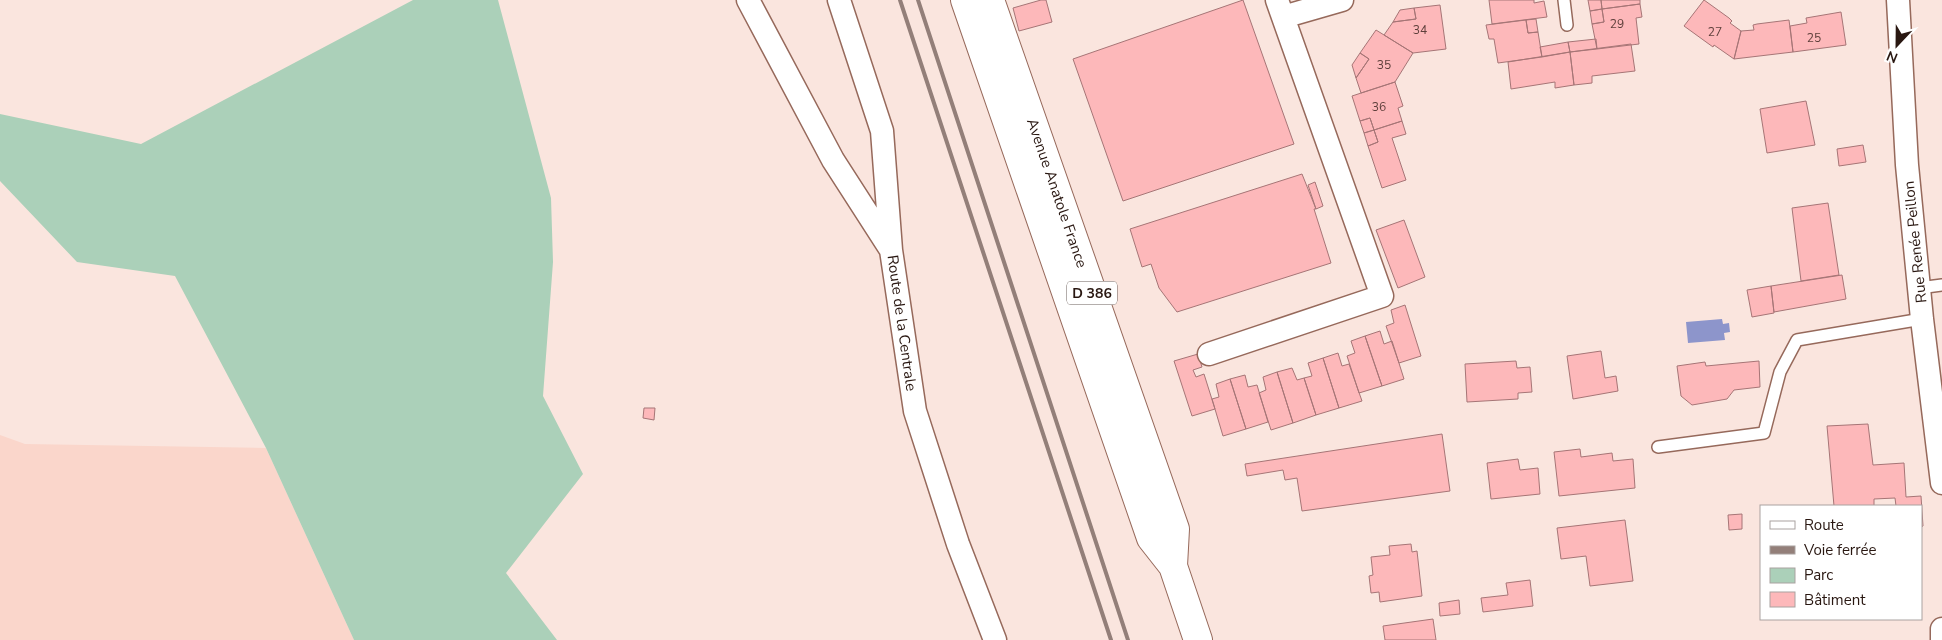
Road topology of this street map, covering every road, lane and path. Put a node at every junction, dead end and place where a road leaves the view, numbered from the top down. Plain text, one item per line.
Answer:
1 (748, 0) edge
2 (839, 0) edge
3 (966, 0) edge
4 (1342, 0) edge
5 (1564, 0) edge
6 (1898, 0) edge
7 (1280, 9) edge
8 (989, 20) edge
9 (1567, 25) dead end
10 (891, 250) junction
11 (1942, 286) edge
12 (1919, 288) junction
13 (1922, 319) junction
14 (1209, 354) dead end
15 (1658, 446) dead end
16 (1942, 483) edge
17 (1942, 629) edge
18 (995, 640) edge
19 (1198, 640) edge
20 (1942, 640) edge

1 - 10 street
2 - 10 street, Route de la Centrale
3 - 8 main road, D 386
4 - 7 street
5 - 9 lane
6 - 12 street, Rue Renée Peillon
7 - 14 street
8 - 19 main road, Avenue Anatole France / D 386
10 - 18 street, Route de la Centrale
11 - 12 lane
12 - 13 street, Rue Renée Peillon
13 - 15 lane
13 - 16 street, Rue Renée Peillon
17 - 20 street

